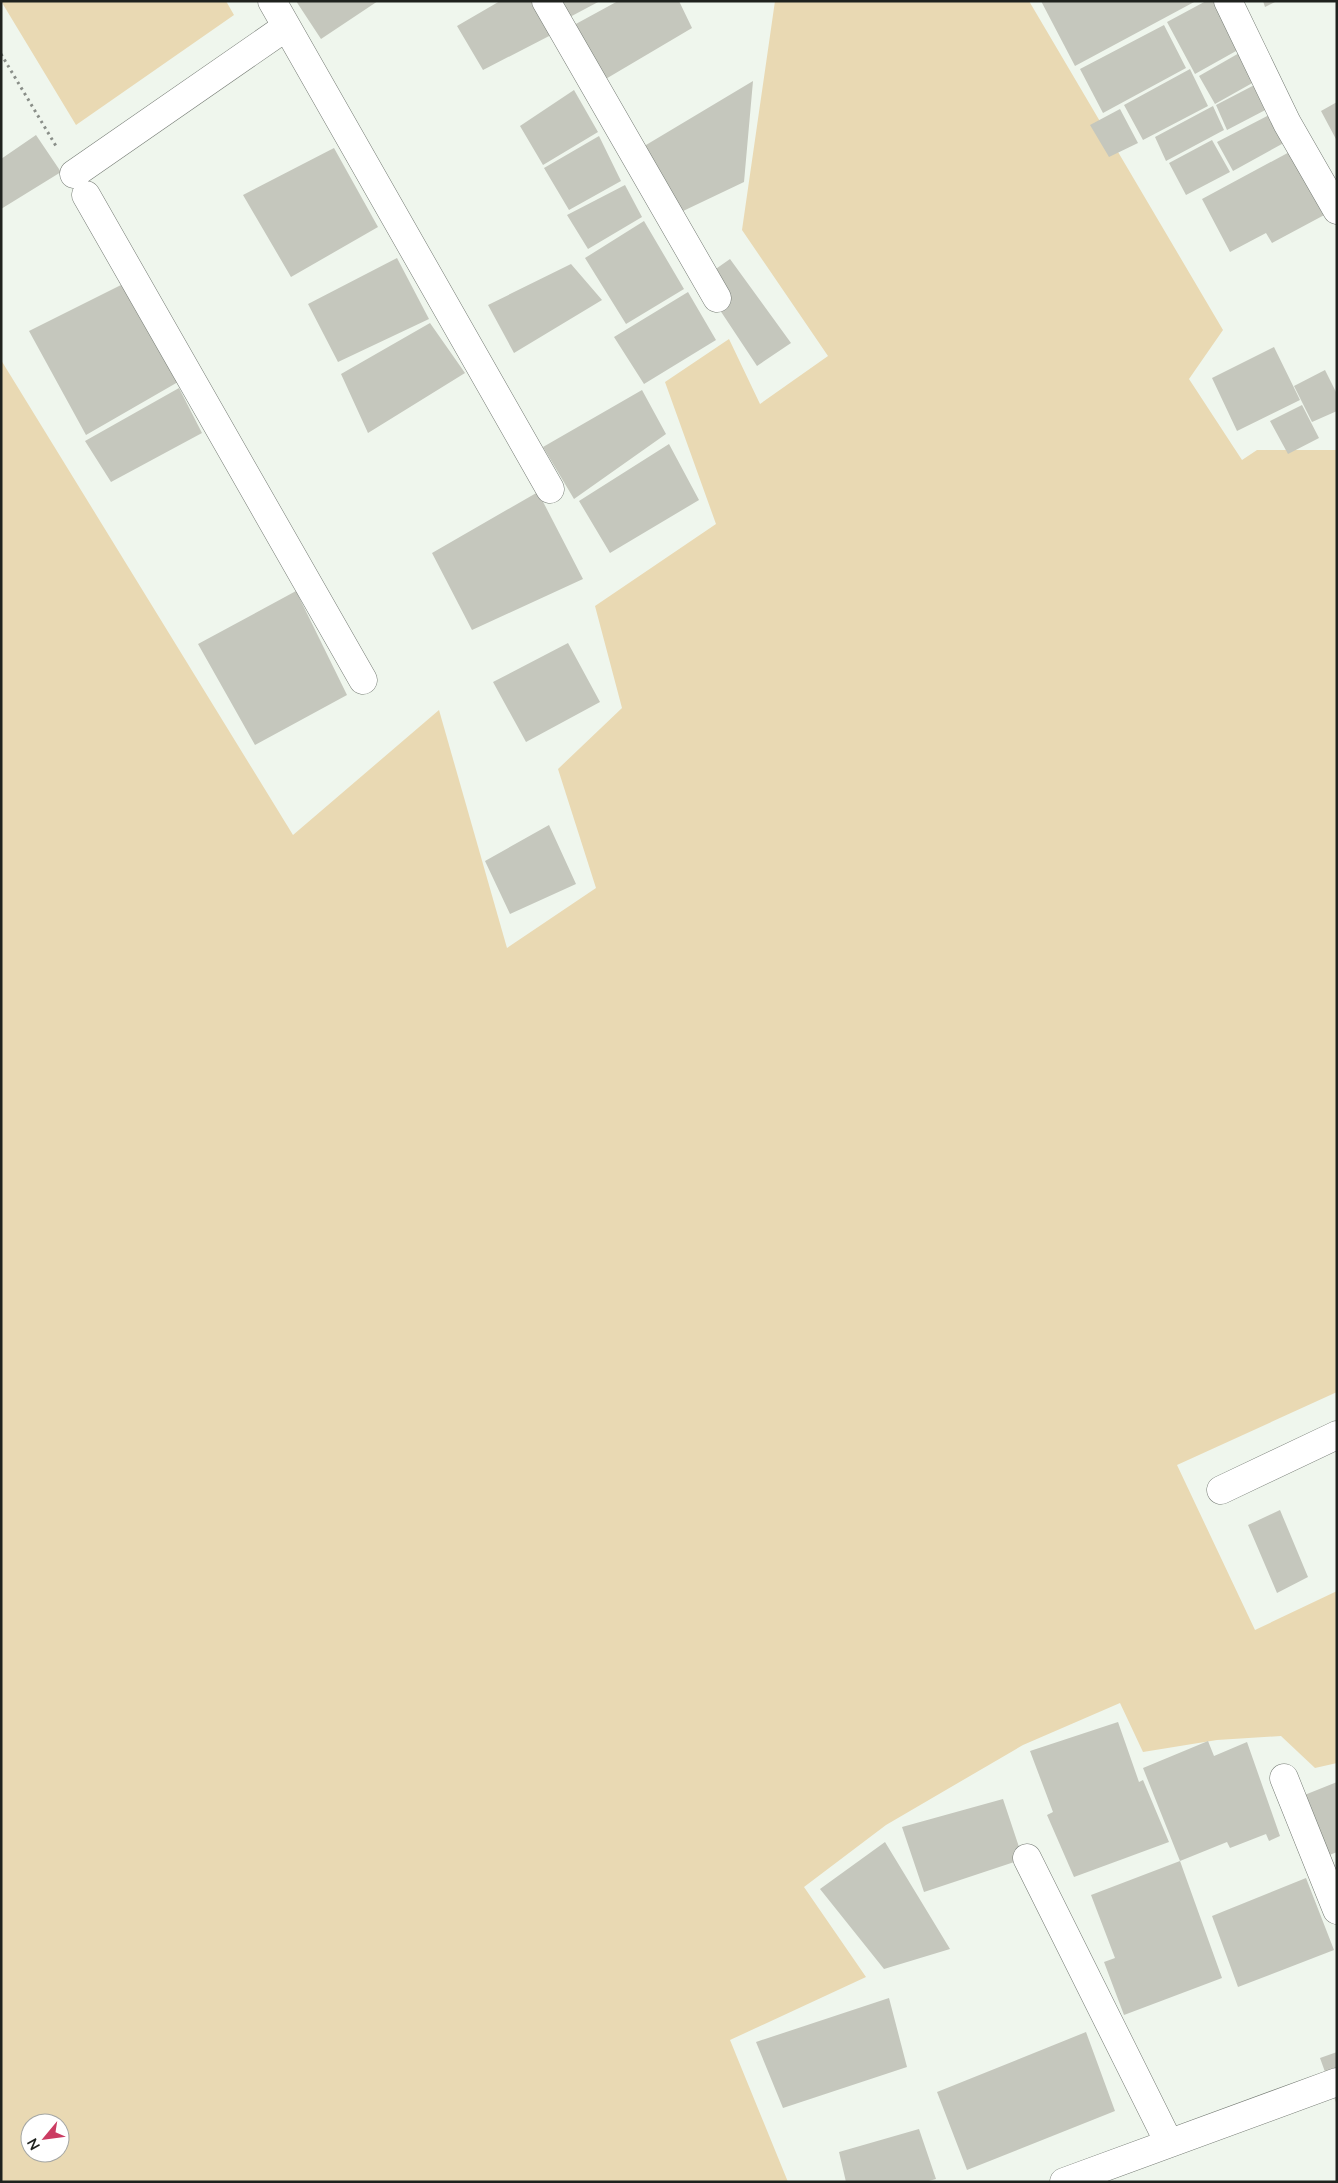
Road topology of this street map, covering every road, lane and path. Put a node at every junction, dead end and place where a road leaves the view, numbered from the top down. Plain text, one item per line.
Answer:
1 (272, 1) edge
2 (546, 1) edge
3 (1228, 1) edge
4 (286, 27) junction
5 (1, 54) edge
6 (80, 185) junction
7 (1337, 210) edge
8 (717, 298) dead end
9 (550, 489) dead end
10 (363, 680) dead end
11 (1337, 1435) edge
12 (1221, 1490) dead end
13 (1284, 1778) dead end
14 (1027, 1858) dead end
15 (1337, 1910) edge
16 (1337, 2082) edge
17 (1169, 2144) junction
18 (1064, 2182) edge

1 - 4 street
2 - 8 street
3 - 7 street
4 - 6 street
4 - 9 street
5 - 6 path
6 - 10 street
11 - 12 street
13 - 15 street
14 - 17 street
16 - 17 street
17 - 18 street

